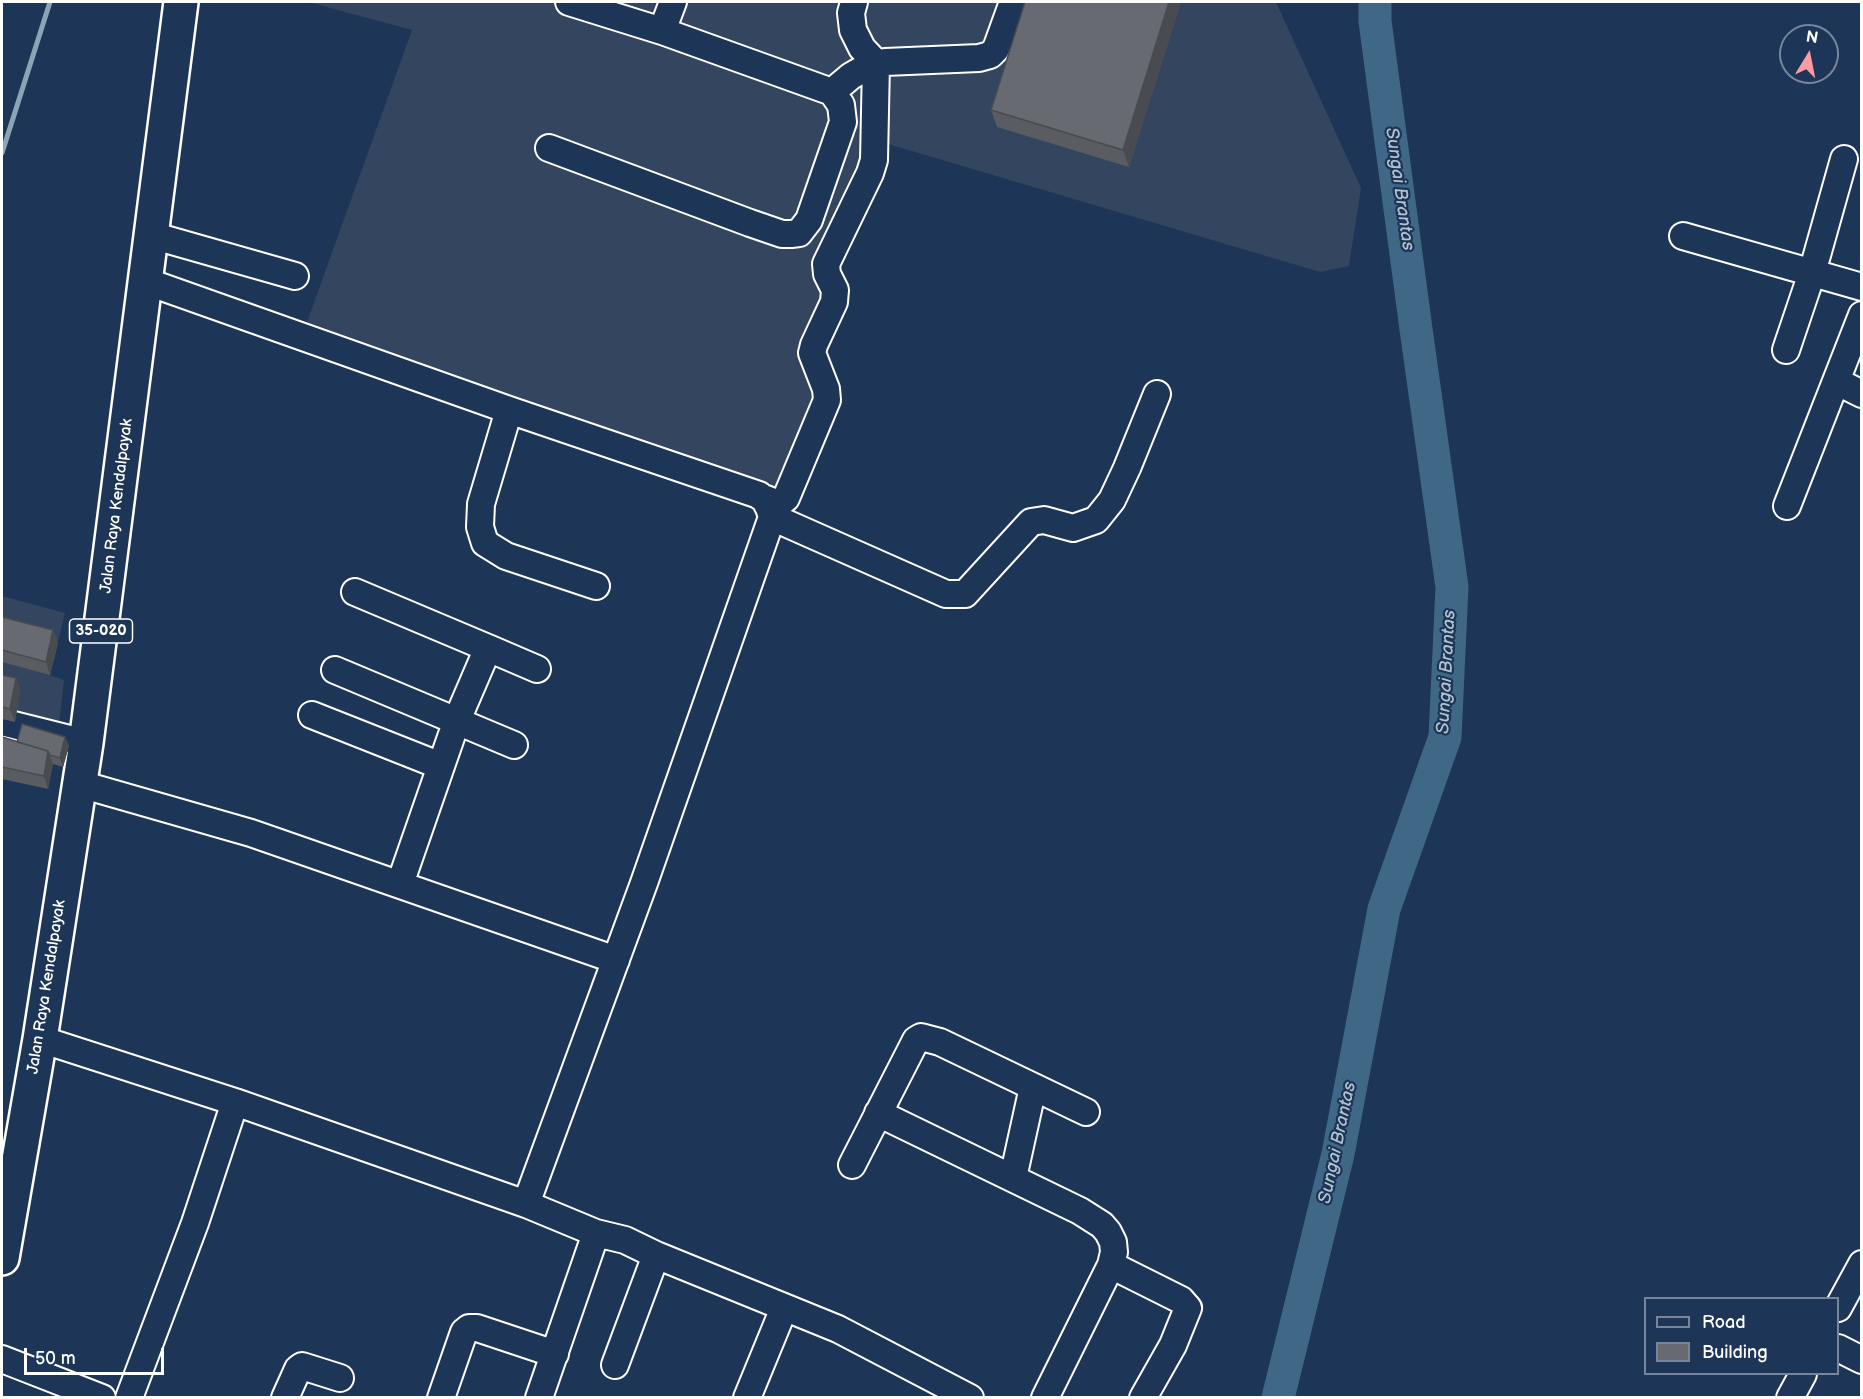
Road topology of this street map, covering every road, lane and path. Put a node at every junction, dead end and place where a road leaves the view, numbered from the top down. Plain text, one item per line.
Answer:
1 (181, 2) edge
2 (569, 2) edge
3 (673, 2) edge
4 (854, 2) edge
5 (1013, 2) edge
6 (662, 31) junction
7 (876, 63) junction
8 (832, 92) junction
9 (549, 148) dead end
10 (1844, 159) dead end
11 (151, 235) junction
12 (1683, 236) dead end
13 (1812, 273) junction
14 (295, 276) dead end
15 (145, 280) junction
16 (1862, 287) edge
17 (1862, 315) edge
18 (1786, 350) dead end
19 (1836, 381) junction
20 (1157, 394) dead end
21 (1862, 394) edge
22 (508, 410) junction
23 (1787, 506) dead end
24 (767, 507) junction
25 (596, 586) dead end
26 (355, 592) dead end
27 (488, 648) junction
28 (537, 669) dead end
29 (335, 670) dead end
30 (312, 715) dead end
31 (457, 720) junction
32 (2, 722) edge
33 (86, 743) junction
34 (514, 745) dead end
35 (441, 766) junction
36 (80, 784) junction
37 (400, 884) junction
38 (616, 960) junction
39 (40, 1039) junction
40 (1033, 1087) junction
41 (235, 1102) junction
42 (878, 1113) junction
43 (1086, 1113) dead end
44 (852, 1165) dead end
45 (1013, 1178) junction
46 (526, 1204) junction
47 (596, 1233) junction
48 (656, 1255) junction
49 (2, 1258) edge
50 (1862, 1264) edge
51 (1111, 1265) junction
52 (1839, 1306) edge
53 (784, 1308) junction
54 (1839, 1348) edge
55 (555, 1354) junction
56 (2, 1359) edge
57 (1862, 1360) edge
58 (615, 1365) dead end
59 (1802, 1375) edge
60 (340, 1378) dead end
61 (102, 1398) edge
62 (129, 1398) edge
63 (285, 1398) edge
64 (441, 1398) edge
65 (539, 1398) edge
66 (747, 1398) edge
67 (969, 1398) edge
68 (1045, 1398) edge
69 (1143, 1398) edge
70 (1790, 1398) edge

1 - 11 main road, Jalan Raya Kendalpayak / 35-020
2 - 6 street
3 - 6 street
4 - 7 street
5 - 7 street
6 - 8 street
7 - 8 street
7 - 24 street
8 - 9 street
10 - 13 street
11 - 14 street
11 - 15 main road, Jalan Raya Kendalpayak / 35-020
12 - 13 street
13 - 16 street
13 - 18 street
15 - 22 street
15 - 33 main road, Jalan Raya Kendalpayak / 35-020
17 - 19 street
19 - 21 street
19 - 23 street
20 - 24 street
22 - 24 street
22 - 25 street
24 - 38 street
26 - 27 street
27 - 28 street
27 - 31 street
29 - 31 street
30 - 35 street
31 - 34 street
31 - 35 street
32 - 33 street
33 - 36 main road, Jalan Raya Kendalpayak / 35-020
35 - 37 street
36 - 37 street
36 - 39 main road, Jalan Raya Kendalpayak / 35-020
37 - 38 street
38 - 46 street
39 - 41 street
39 - 49 main road, Jalan Raya Kendalpayak / 35-020
40 - 42 street
40 - 43 street
40 - 45 street
41 - 46 street
41 - 62 street
42 - 44 street
42 - 45 street
45 - 51 street
46 - 47 street
47 - 48 street
47 - 55 street
48 - 53 street
48 - 58 street
50 - 52 street
51 - 68 street
51 - 69 street
53 - 66 street
53 - 67 street
54 - 57 street
55 - 64 street
55 - 65 street
56 - 61 street
59 - 70 street
60 - 63 street

